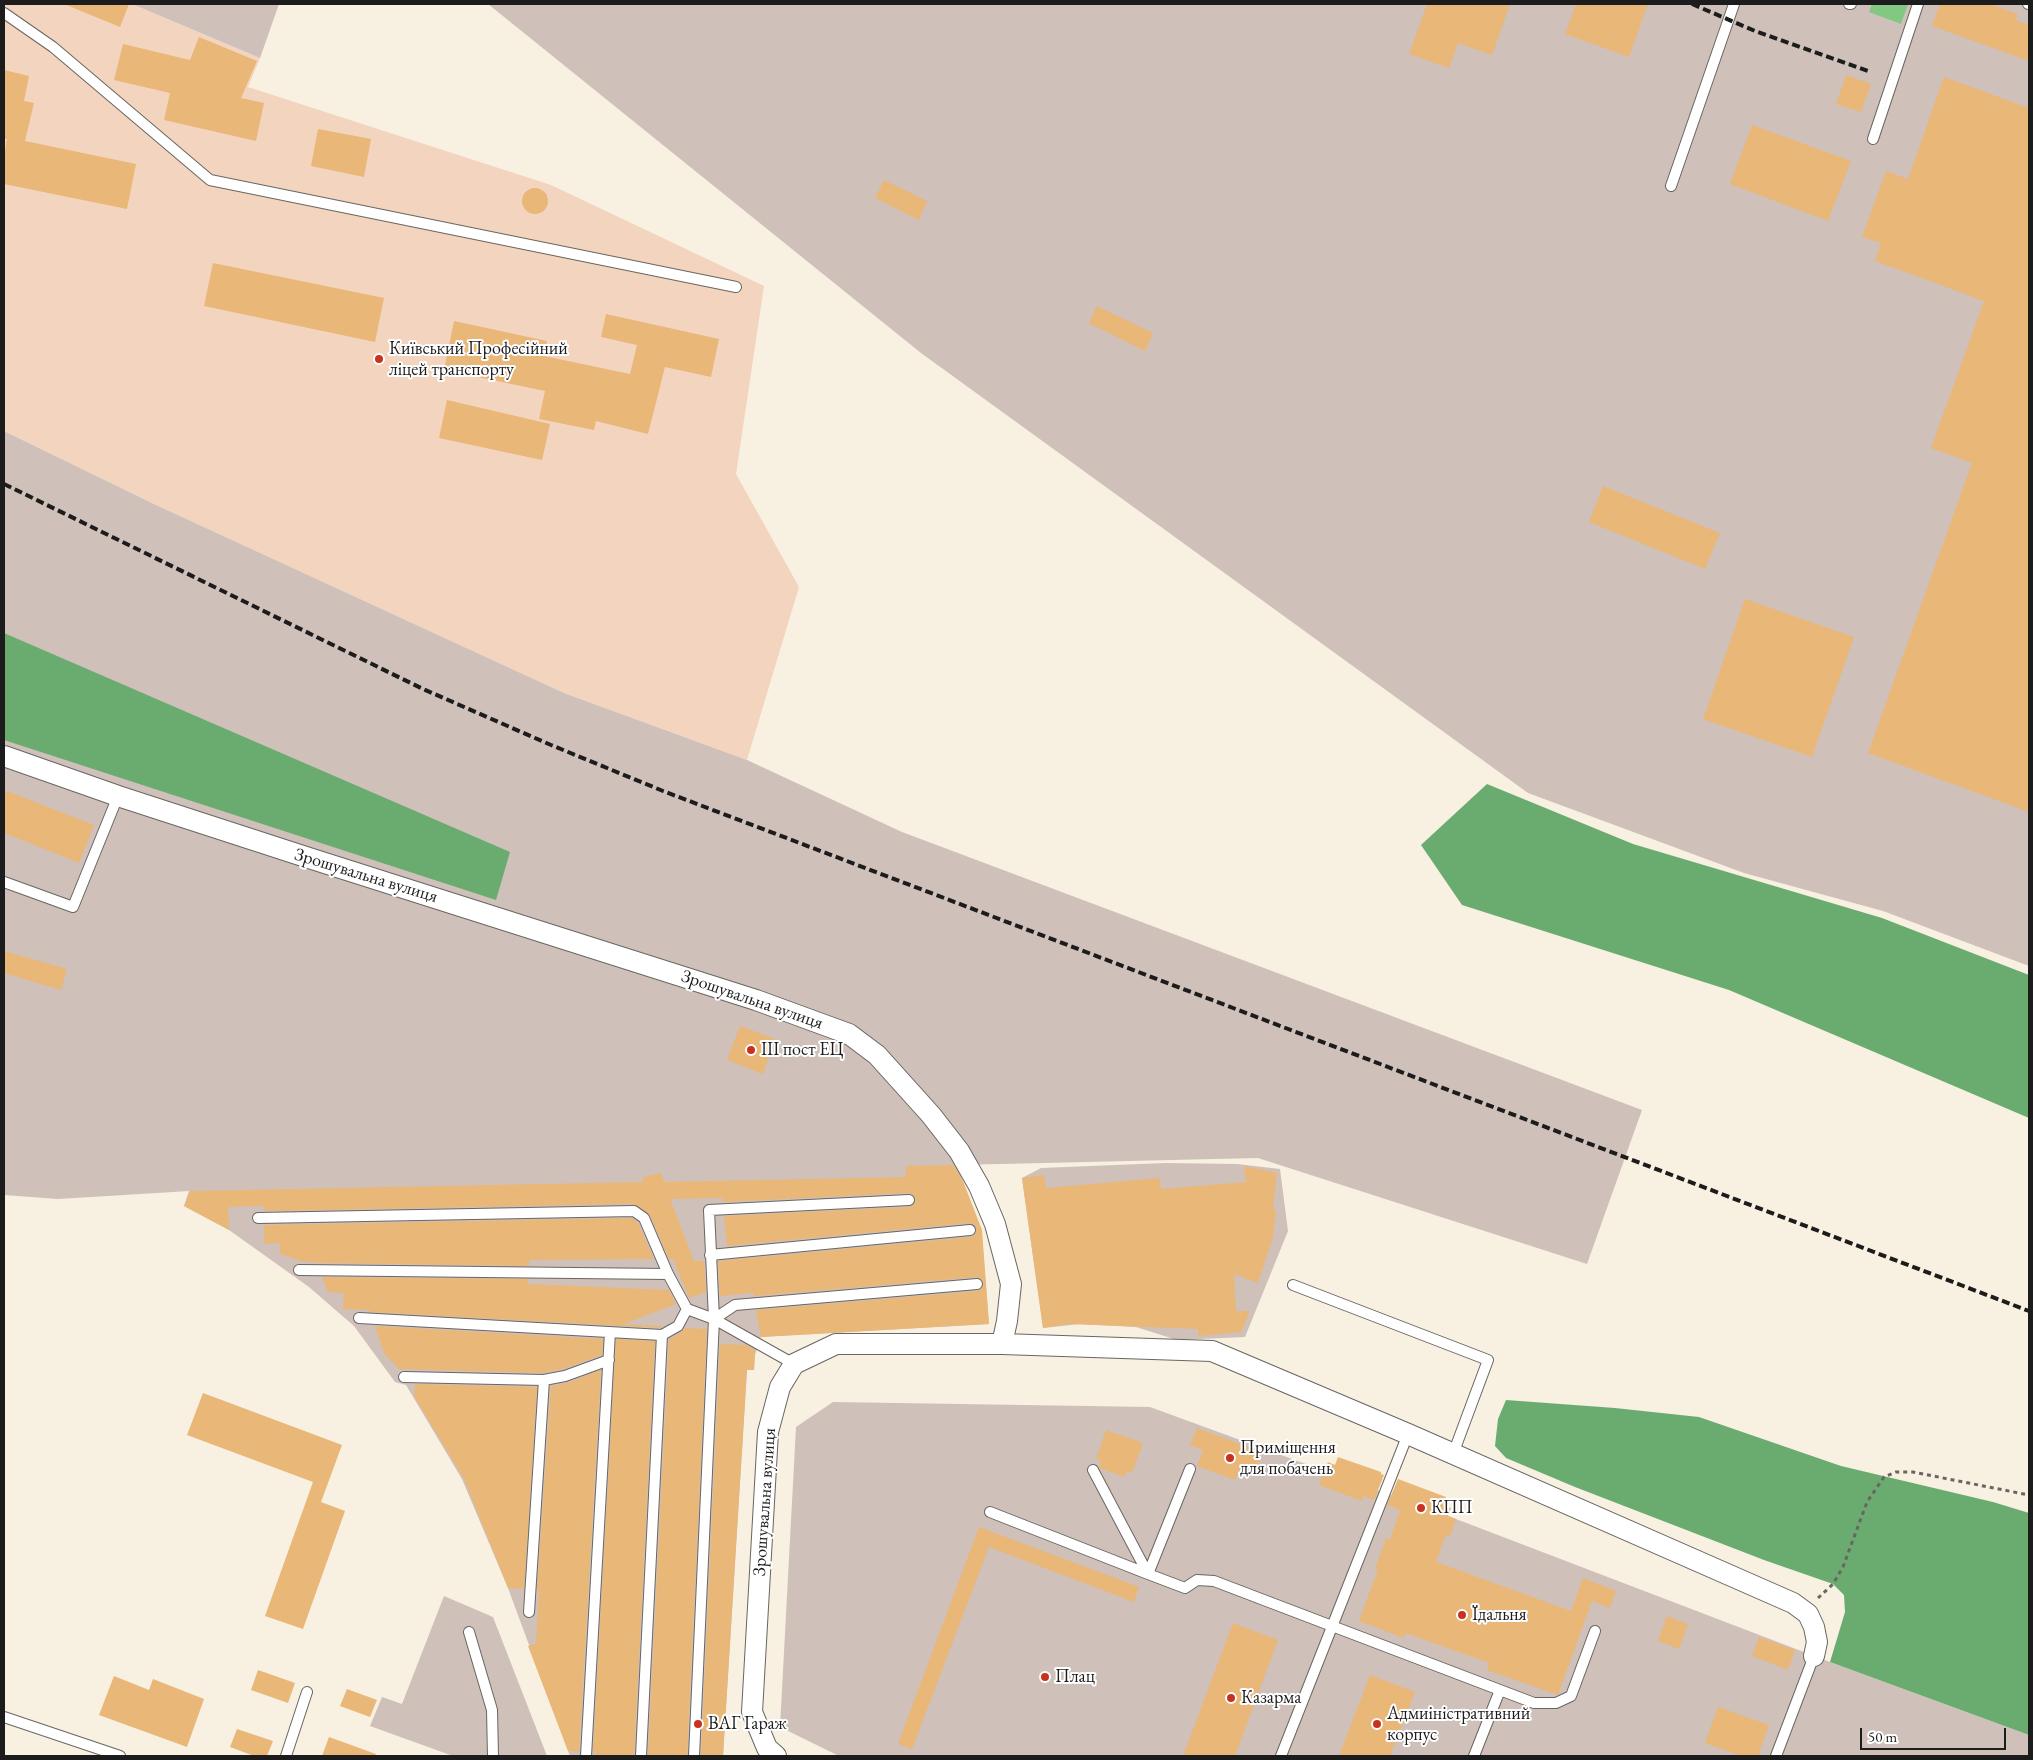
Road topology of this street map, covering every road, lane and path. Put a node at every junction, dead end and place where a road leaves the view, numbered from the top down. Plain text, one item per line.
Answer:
1 (1734, 4) edge
2 (1918, 4) edge
3 (4, 13) edge
4 (1873, 139) dead end
5 (1671, 186) dead end
6 (736, 287) dead end
7 (4, 756) edge
8 (118, 796) junction
9 (4, 882) edge
10 (909, 1200) dead end
11 (258, 1218) dead end
12 (970, 1230) dead end
13 (710, 1254) junction
14 (299, 1270) dead end
15 (668, 1274) junction
16 (977, 1284) dead end
17 (1293, 1285) dead end
18 (687, 1309) junction
19 (359, 1318) dead end
20 (714, 1319) junction
21 (610, 1332) junction
22 (662, 1334) junction
23 (1002, 1344) junction
24 (609, 1360) junction
25 (794, 1364) junction
26 (404, 1376) dead end
27 (544, 1380) junction
28 (1408, 1434) junction
29 (1453, 1454) junction
30 (1190, 1469) dead end
31 (1092, 1470) dead end
32 (2029, 1495) edge
33 (990, 1512) dead end
34 (1148, 1574) junction
35 (1793, 1603) junction
36 (529, 1612) dead end
37 (1332, 1626) junction
38 (1595, 1631) dead end
39 (469, 1632) dead end
40 (1814, 1656) joint
41 (1500, 1690) junction
42 (306, 1692) dead end
43 (4, 1717) edge
44 (120, 1756) edge
45 (286, 1756) edge
46 (493, 1756) edge
47 (586, 1756) edge
48 (641, 1756) edge
49 (694, 1756) edge
50 (776, 1756) edge
51 (1281, 1756) edge
52 (1474, 1756) edge
53 (1776, 1756) edge

1 - 5 lane
2 - 4 lane
3 - 6 lane
7 - 8 street, Зрошувальна вулиця
8 - 9 lane
8 - 23 street, Зрошувальна вулиця
10 - 13 lane
11 - 15 lane
12 - 13 lane
13 - 20 lane
14 - 15 lane
15 - 18 lane
16 - 20 lane
17 - 29 lane
18 - 20 lane
18 - 22 lane
19 - 21 lane
20 - 25 lane
20 - 49 lane
21 - 22 lane
21 - 24 lane
22 - 48 lane
23 - 25 street
23 - 28 street
24 - 27 lane
24 - 47 lane
25 - 50 street, Зрошувальна вулиця
26 - 27 lane
27 - 36 lane
28 - 29 street
28 - 37 lane
29 - 35 street
30 - 34 lane
31 - 34 lane
32 - 35 path
33 - 34 lane
34 - 37 lane
35 - 40 street
37 - 41 lane
37 - 51 lane
38 - 41 lane
39 - 46 lane
40 - 53 lane
41 - 52 lane
42 - 45 lane
43 - 44 lane

